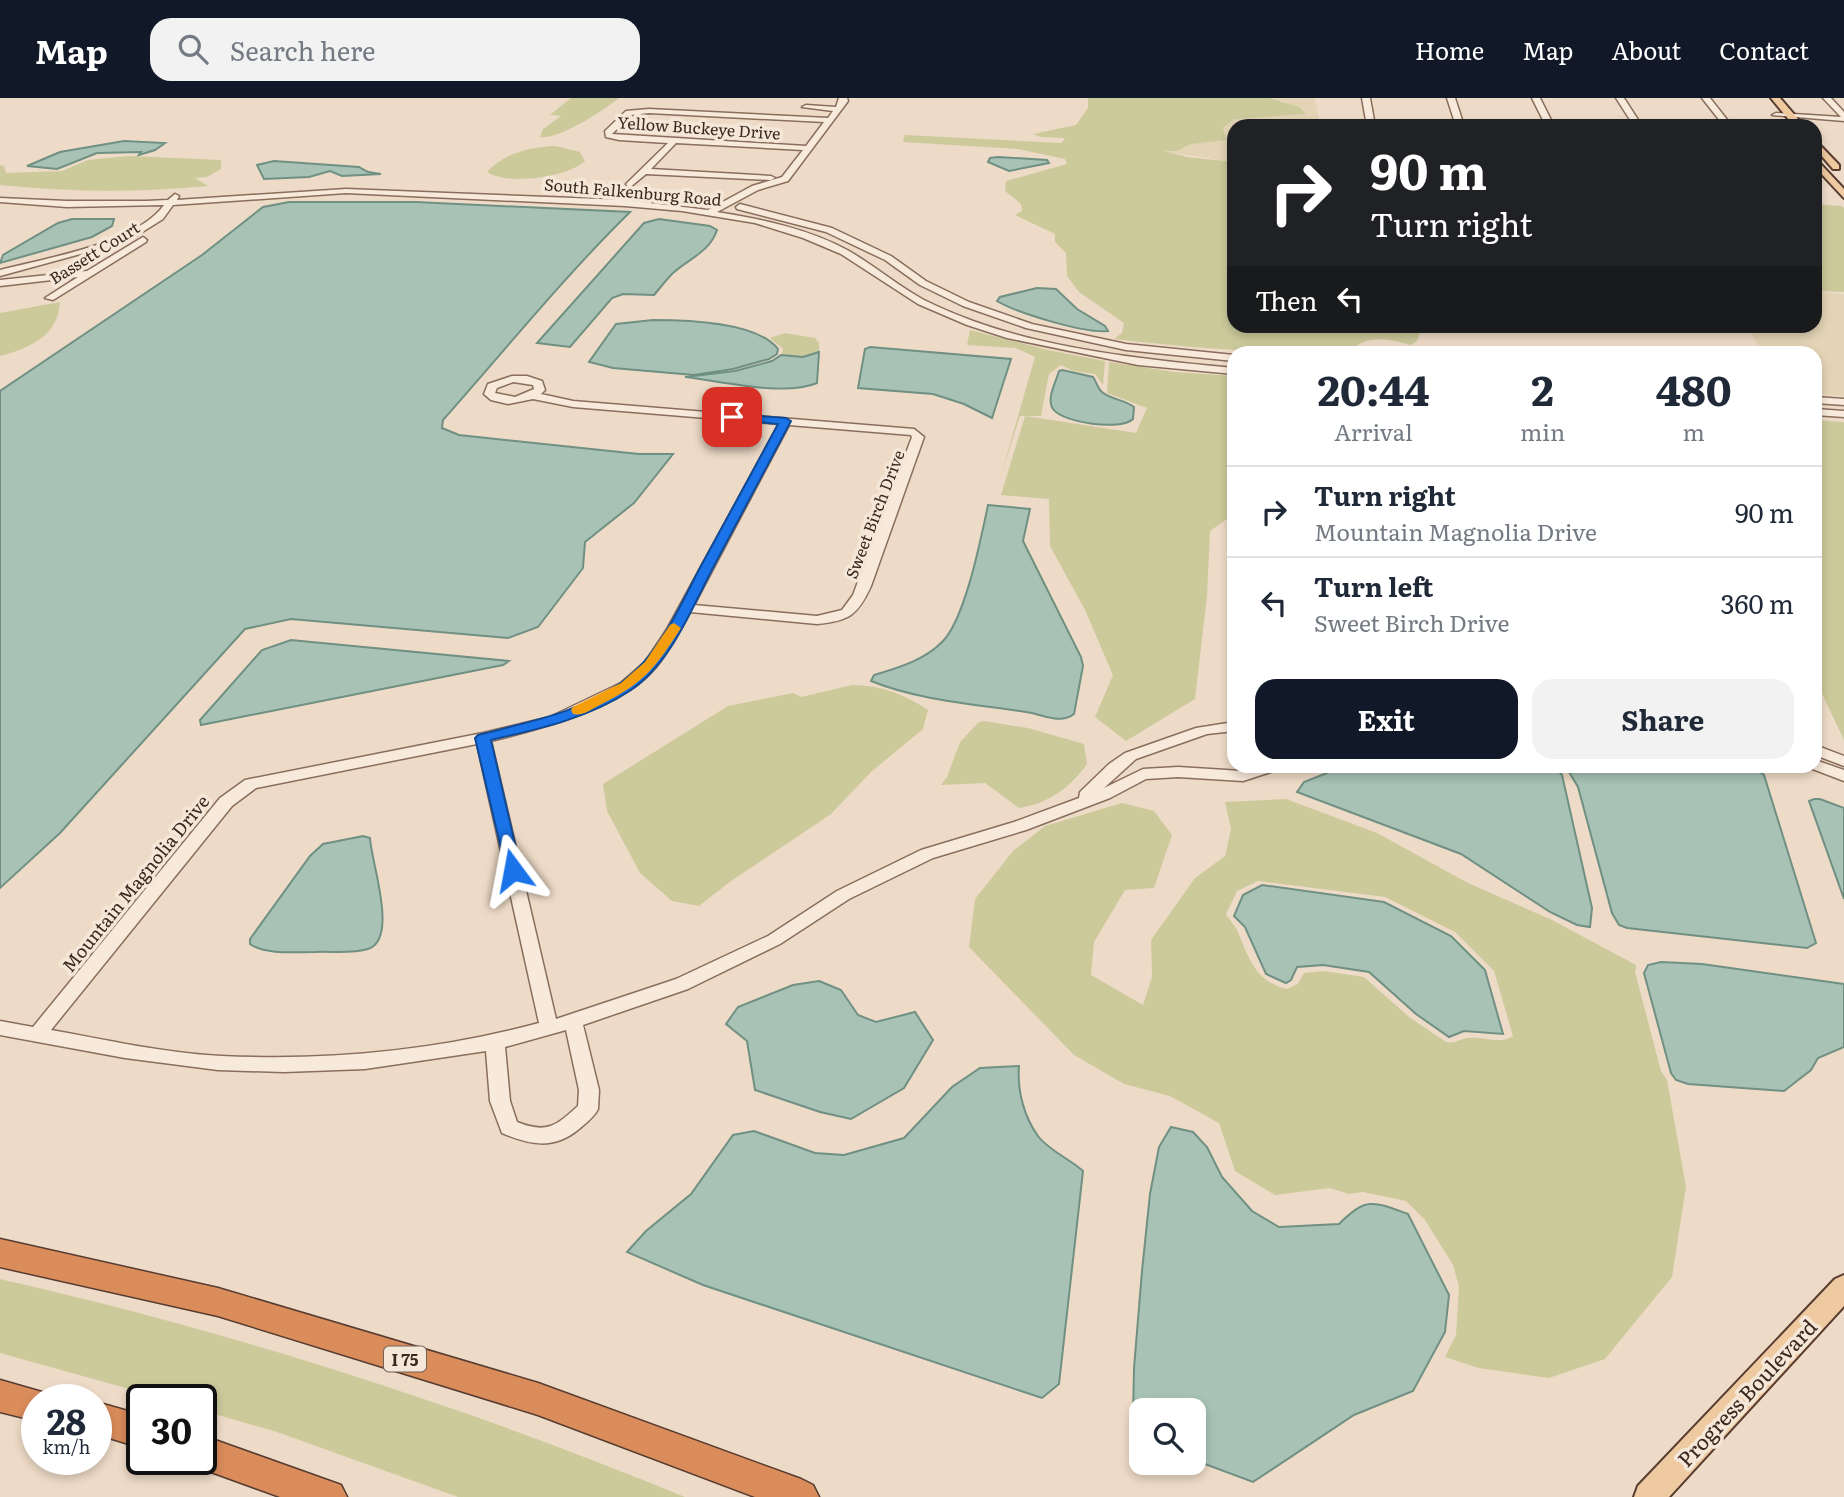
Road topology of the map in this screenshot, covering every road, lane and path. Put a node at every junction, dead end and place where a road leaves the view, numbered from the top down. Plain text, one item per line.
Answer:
1 (814, 98) edge
2 (843, 98) edge
3 (1366, 98) edge
4 (1451, 98) edge
5 (1536, 98) edge
6 (1620, 98) edge
7 (1706, 98) edge
8 (1827, 98) edge
9 (1772, 102) edge
10 (806, 107) junction
11 (838, 109) junction
12 (1776, 115) junction
13 (1790, 116) junction
14 (796, 118) junction
15 (1844, 118) edge
16 (1370, 119) edge
17 (1458, 119) edge
18 (1546, 119) edge
19 (1634, 119) edge
20 (1722, 119) edge
21 (1779, 119) edge
22 (1793, 119) edge
23 (830, 120) junction
24 (674, 141) junction
25 (808, 148) junction
26 (1822, 151) edge
27 (1822, 169) edge
28 (644, 171) junction
29 (1826, 173) junction
30 (1843, 175) edge
31 (785, 179) junction
32 (432, 185) junction
33 (629, 186) dead end
34 (0, 190) edge
35 (423, 192) junction
36 (1844, 195) edge
37 (174, 198) junction
38 (156, 199) junction
39 (0, 200) edge
40 (722, 209) junction
41 (137, 224) junction
42 (154, 228) junction
43 (107, 243) junction
44 (865, 247) junction
45 (130, 248) junction
46 (844, 252) junction
47 (91, 272) junction
48 (0, 273) edge
49 (0, 283) edge
50 (50, 298) dead end
51 (1058, 334) junction
52 (1043, 345) junction
53 (1227, 357) edge
54 (1227, 370) edge
55 (532, 396) dead end
56 (1822, 400) edge
57 (1844, 402) edge
58 (1822, 412) edge
59 (1844, 414) edge
60 (786, 421) junction
61 (685, 608) junction
62 (1227, 726) edge
63 (483, 738) junction
64 (1171, 743) junction
65 (1822, 753) edge
66 (1844, 761) edge
67 (1822, 768) edge
68 (1178, 772) junction
69 (1253, 773) edge
70 (1844, 776) edge
71 (1076, 805) junction
72 (573, 1021) junction
73 (0, 1028) edge
74 (549, 1028) junction
75 (37, 1035) junction
76 (495, 1042) junction
77 (0, 1253) edge
78 (1844, 1287) edge
79 (0, 1396) edge
80 (21, 1401) edge
81 (217, 1458) edge
82 (329, 1497) edge
83 (801, 1497) edge
84 (1648, 1497) edge

1 - 10 street
2 - 11 street
3 - 16 street
4 - 17 street
5 - 18 street
6 - 19 street
7 - 20 street
8 - 15 street
9 - 12 main road
9 - 13 main road
10 - 11 street
10 - 14 street
11 - 23 street
12 - 13 street
12 - 21 main road
13 - 15 street
13 - 22 main road
14 - 23 street, Yellow Buckeye Drive
14 - 24 street, Yellow Buckeye Drive
23 - 25 street
24 - 25 street, Yellow Buckeye Drive
24 - 28 street
25 - 31 street
26 - 30 main road
27 - 29 main road
28 - 31 street
28 - 33 street
29 - 30 main road
29 - 36 main road
31 - 40 street
32 - 35 street
32 - 37 street, South Falkenburg Road
32 - 40 street, South Falkenburg Road
34 - 38 street, South Falkenburg Road
35 - 37 street, South Falkenburg Road
35 - 40 street, South Falkenburg Road
37 - 38 street, South Falkenburg Road
37 - 42 street
38 - 39 street, South Falkenburg Road
38 - 41 street
40 - 44 street, South Falkenburg Road
40 - 46 street, South Falkenburg Road
41 - 42 street
41 - 43 street
42 - 43 street
42 - 45 street, Bassett Court
43 - 45 street
43 - 48 street
44 - 46 street
44 - 51 street, South Falkenburg Road
45 - 47 street, Bassett Court
46 - 52 street, South Falkenburg Road
47 - 49 street
47 - 50 street, Bassett Court
51 - 52 street
51 - 53 street, South Falkenburg Road
52 - 54 street, South Falkenburg Road
55 - 60 street, Sweet Birch Drive
56 - 57 street
58 - 59 street
60 - 61 street, Mountain Magnolia Drive
60 - 61 street, Sweet Birch Drive
61 - 63 street, Mountain Magnolia Drive
62 - 64 street
63 - 74 street
63 - 75 street, Mountain Magnolia Drive
64 - 68 street
64 - 71 street
65 - 66 street
67 - 70 street
68 - 69 street
68 - 71 street
71 - 72 street
72 - 74 street
72 - 76 street
73 - 75 street
74 - 76 street
75 - 76 street
77 - 83 highway, I 75
78 - 84 main road, Progress Boulevard
79 - 80 highway
81 - 82 highway

